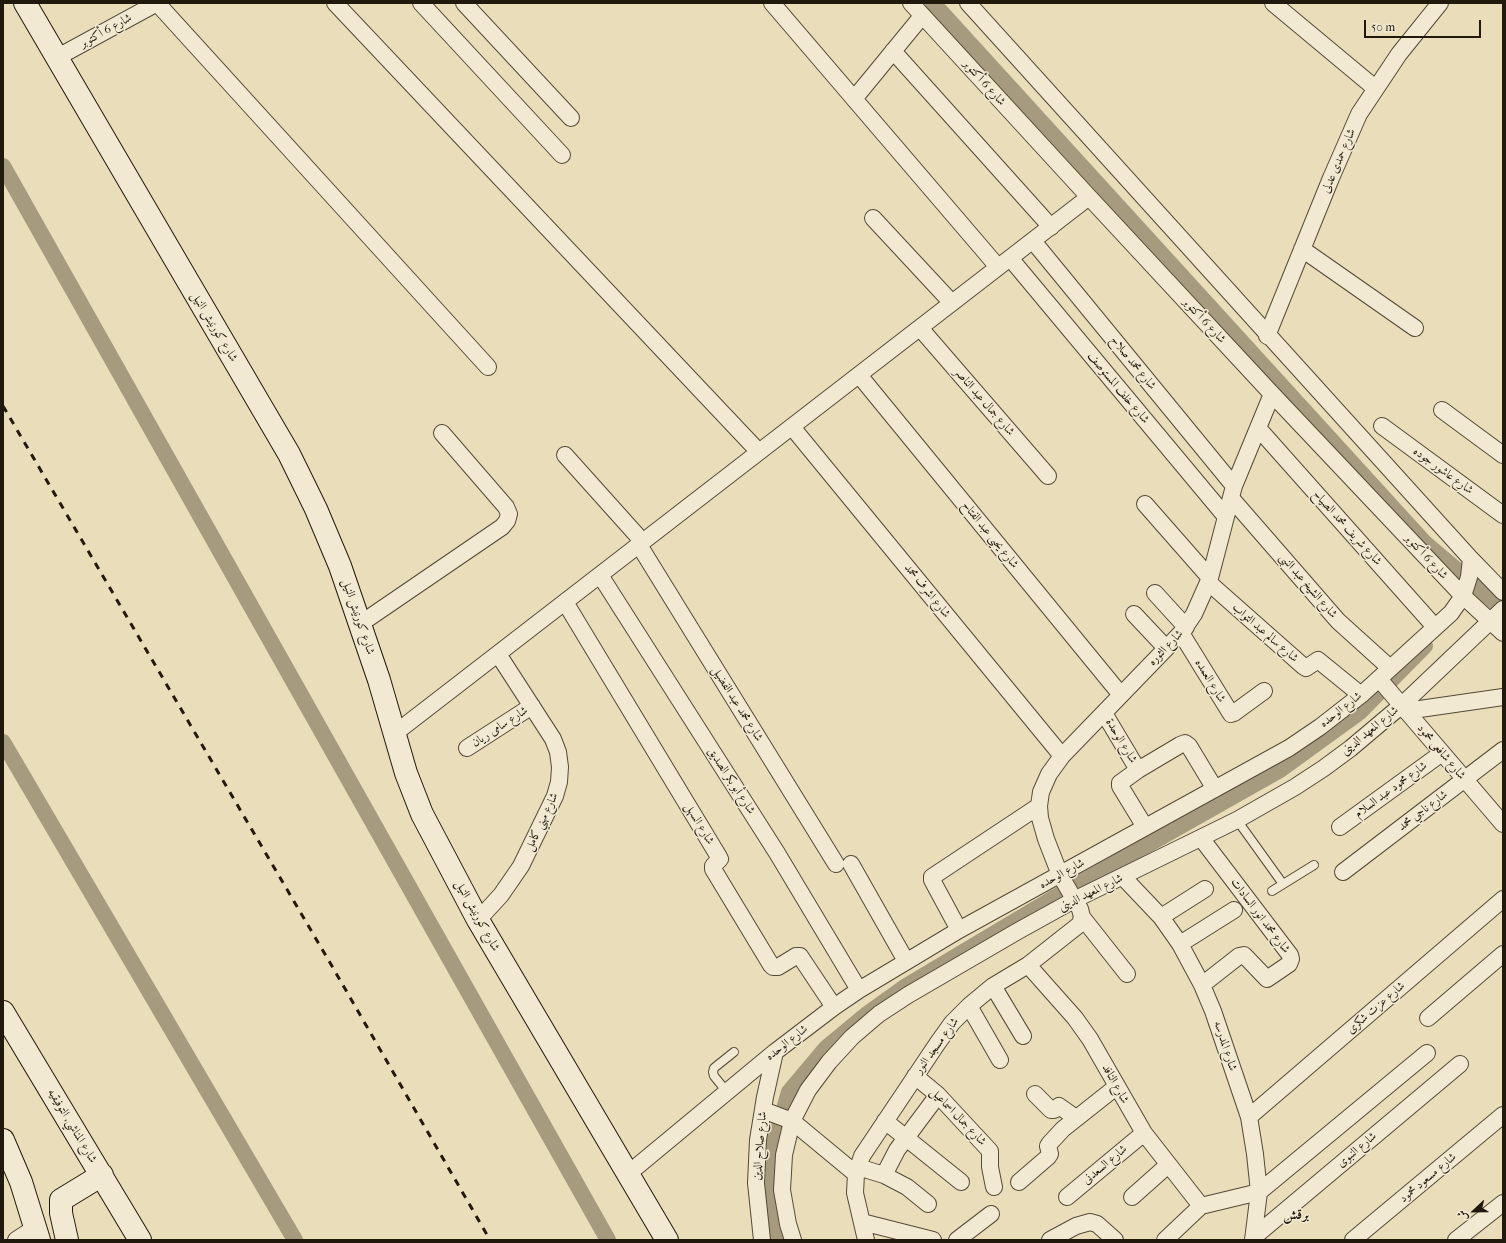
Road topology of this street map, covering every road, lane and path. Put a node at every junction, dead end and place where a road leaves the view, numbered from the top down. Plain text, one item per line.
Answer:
1 (25, 3) edge
2 (157, 3) edge
3 (335, 3) edge
4 (421, 3) edge
5 (464, 3) edge
6 (772, 3) edge
7 (911, 3) edge
8 (968, 3) edge
9 (1273, 3) edge
10 (1440, 3) edge
11 (922, 16) junction
12 (893, 51) junction
13 (56, 58) junction
14 (1375, 88) junction
15 (854, 99) junction
16 (571, 118) dead end
17 (562, 155) dead end
18 (1089, 197) junction
19 (873, 218) dead end
20 (1051, 227) junction
21 (1033, 241) junction
22 (1302, 249) junction
23 (1004, 263) junction
24 (952, 303) junction
25 (920, 328) junction
26 (1415, 328) dead end
27 (1267, 336) junction
28 (488, 367) dead end
29 (859, 375) junction
30 (1272, 394) junction
31 (1442, 410) dead end
32 (792, 426) junction
33 (1382, 426) dead end
34 (1258, 428) junction
35 (442, 433) dead end
36 (759, 452) junction
37 (565, 455) dead end
38 (1503, 455) edge
39 (1048, 476) dead end
40 (1232, 492) junction
41 (1145, 504) dead end
42 (1503, 515) edge
43 (1226, 517) junction
44 (641, 544) junction
45 (1471, 560) junction
46 (600, 575) junction
47 (1209, 580) junction
48 (1503, 592) edge
49 (1155, 593) dead end
50 (1463, 596) junction
51 (565, 602) junction
52 (1503, 609) edge
53 (1134, 614) dead end
54 (1491, 622) junction
55 (360, 624) junction
56 (1435, 627) junction
57 (1183, 630) junction
58 (1503, 633) edge
59 (1166, 648) junction
60 (498, 654) junction
61 (1385, 674) junction
62 (1264, 691) dead end
63 (1121, 695) junction
64 (1361, 695) junction
65 (1503, 697) edge
66 (532, 706) junction
67 (1404, 708) junction
68 (1104, 713) junction
69 (394, 734) junction
70 (467, 748) dead end
71 (1503, 750) edge
72 (1442, 753) junction
73 (1062, 756) junction
74 (1138, 770) junction
75 (1465, 779) junction
76 (1215, 788) junction
77 (1039, 806) junction
78 (1237, 820) junction
79 (1503, 824) edge
80 (1145, 827) junction
81 (1340, 827) dead end
82 (1201, 838) junction
83 (1314, 865) dead end
84 (1344, 872) dead end
85 (1060, 875) junction
86 (1123, 877) junction
87 (1283, 884) junction
88 (1205, 889) dead end
89 (1272, 891) dead end
90 (1503, 899) edge
91 (1074, 900) junction
92 (1234, 910) dead end
93 (1082, 917) junction
94 (1160, 917) junction
95 (478, 920) junction
96 (959, 930) junction
97 (1180, 944) junction
98 (1503, 954) edge
99 (906, 961) junction
100 (1028, 965) junction
101 (1127, 974) dead end
102 (1202, 984) junction
103 (993, 986) junction
104 (859, 990) junction
105 (969, 1006) junction
106 (834, 1007) junction
107 (3, 1012) edge
108 (1428, 1018) dead end
109 (1022, 1036) dead end
110 (3, 1041) edge
111 (734, 1052) dead end
112 (775, 1052) junction
113 (1427, 1053) dead end
114 (1000, 1060) dead end
115 (1460, 1064) dead end
116 (915, 1076) junction
117 (1116, 1087) junction
118 (727, 1092) junction
119 (1035, 1094) dead end
120 (938, 1095) junction
121 (762, 1110) junction
122 (1503, 1115) edge
123 (1249, 1117) junction
124 (1076, 1118) junction
125 (792, 1121) junction
126 (885, 1121) junction
127 (1144, 1132) junction
128 (906, 1138) junction
129 (3, 1140) edge
130 (1168, 1165) junction
131 (857, 1171) junction
132 (629, 1173) junction
133 (884, 1175) junction
134 (96, 1178) junction
135 (961, 1182) dead end
136 (1019, 1182) dead end
137 (994, 1187) dead end
138 (1259, 1192) junction
139 (1132, 1197) dead end
140 (1067, 1198) dead end
141 (1503, 1203) edge
142 (928, 1204) dead end
143 (1201, 1206) junction
144 (991, 1214) dead end
145 (862, 1222) junction
146 (38, 1234) edge
147 (1253, 1238) edge
148 (16, 1240) edge
149 (67, 1240) edge
150 (125, 1240) edge
151 (140, 1240) edge
152 (667, 1240) edge
153 (762, 1240) edge
154 (793, 1240) edge
155 (866, 1240) edge
156 (933, 1240) edge
157 (957, 1240) edge
158 (1050, 1240) edge
159 (1115, 1240) edge
160 (1165, 1240) edge
161 (1353, 1240) edge
162 (1456, 1240) edge

1 - 13 main road, شارع كورنيش النيل
2 - 13 street, شارع 6 أكتوبر
2 - 28 street
3 - 36 street
4 - 17 street
5 - 16 street
6 - 15 street, شارع خلف المستوصف
7 - 11 street, شارع 6 أكتوبر
8 - 27 street
9 - 14 street
10 - 14 street, شارع حمدى عدلى
11 - 12 street
11 - 18 street, شارع 6 أكتوبر
12 - 15 street
12 - 20 street
13 - 55 main road, شارع كورنيش النيل
14 - 22 street, شارع حمدى عدلى
15 - 23 street, شارع خلف المستوصف
18 - 20 street
18 - 30 street, شارع 6 أكتوبر
19 - 24 street
20 - 21 street
21 - 23 street
21 - 40 street, شارع محمد صلاح
22 - 26 street
22 - 27 street, شارع حمدى عدلى
23 - 24 street
23 - 43 street, شارع خلف المستوصف
24 - 25 street
25 - 29 street
25 - 39 street, شارع جمال عبد الناصر
27 - 45 street
29 - 32 street
29 - 63 street, شارع يحيى عبد الفتاح
30 - 34 street, شارع الثوره
30 - 50 street, شارع 6 أكتوبر
31 - 38 street
32 - 36 street
32 - 73 street, شارع اشرف محمد
33 - 42 street, شارع عاشور جوده
34 - 40 street, شارع الثوره
34 - 56 street, شارع شريف محمد الصياح
35 - 55 street
36 - 44 street
37 - 44 street, شارع محمد عبد الفضيل
40 - 43 street, شارع الثوره
40 - 61 street, شارع الشيخ عبد النبى
41 - 47 street
43 - 47 street, شارع الثوره
44 - 46 street
44 - 99 street, شارع محمد عبد الفضيل
45 - 48 street
45 - 50 street, شارع الوحده
46 - 51 street
46 - 104 street, شارع أبو بكر الصديق
47 - 57 street, شارع الثوره
47 - 64 street, شارع سالم عبد التواب
49 - 57 street
50 - 54 street, شارع 6 أكتوبر
50 - 56 street, شارع الوحده
51 - 60 street
51 - 106 street, شارع السهل
52 - 54 street, شارع المعهد الدينى
53 - 59 street
54 - 58 street, شارع 6 أكتوبر
54 - 67 street, شارع المعهد الدينى
55 - 69 main road, شارع كورنيش النيل
56 - 61 street, شارع الوحده
57 - 59 street, شارع الثوره
57 - 62 street, شارع العمده
59 - 63 street, شارع الثوره
60 - 66 street, شارع مهني كامل
60 - 69 street
61 - 64 street, شارع الوحده
61 - 67 street, شارع شافعى محمود
63 - 68 street, شارع الثوره
64 - 76 street, شارع الوحده
65 - 67 street
66 - 70 street, شارع سامى ريان
66 - 95 street, شارع مهني كامل
67 - 72 street, شارع شافعى محمود
67 - 78 street, شارع المعهد الدينى
68 - 73 street, شارع الثوره
68 - 74 street, شارع الوحدة
69 - 95 main road, شارع كورنيش النيل
71 - 75 street, شارع ناجي محمد
72 - 75 street, شارع شافعى محمود
72 - 81 street, شارع محمود عبد السلام
73 - 77 street, شارع الثوره
74 - 76 street
74 - 80 street
75 - 79 street, شارع شافعى محمود
75 - 84 street, شارع ناجي محمد
76 - 80 street, شارع الوحده
77 - 85 street, شارع الثوره
77 - 96 street
78 - 82 street, شارع المعهد الدينى
78 - 87 lane
80 - 85 street, شارع الوحده
82 - 86 street, شارع المعهد الدينى
82 - 102 street, شارع محمد انور السادات
83 - 87 lane
85 - 91 street
85 - 96 street, شارع الوحده
86 - 91 street, شارع المعهد الدينى
86 - 94 street, شارع المدرسه
87 - 89 lane
88 - 94 street
90 - 123 street, شارع عزت شكرى
91 - 93 street
91 - 125 street, شارع المعهد الدينى
92 - 97 street
93 - 100 street, شارع مسجد النور
93 - 101 street
94 - 97 street, شارع المدرسه
95 - 132 main road, شارع كورنيش النيل
96 - 99 street, شارع الوحده
97 - 102 street, شارع المدرسه
98 - 108 street
99 - 104 street, شارع الوحده
100 - 103 street, شارع مسجد النور
100 - 117 street, شارع النافد
102 - 123 street, شارع المدرسه
103 - 105 street, شارع مسجد النور
103 - 109 street
104 - 106 street, شارع الوحده
105 - 114 street
105 - 116 street, شارع مسجد النور
106 - 112 street, شارع الوحده
107 - 134 main road, شارع المناشي, التوفيقيه
110 - 134 main road, شارع المناشي, التوفيقيه
111 - 118 lane
112 - 118 street, شارع الوحده
112 - 121 street, شارع صلاح الدين
113 - 138 street
115 - 147 street, شارع النبوى
116 - 120 street, شارع جمال اسماعيل
116 - 126 street, شارع مسجد النور
117 - 124 street
117 - 127 street, شارع النافد
118 - 132 street, شارع الوحده
119 - 124 street
120 - 128 street
120 - 137 street, شارع جمال اسماعيل
121 - 125 street
121 - 153 street, شارع صلاح الدين
122 - 161 street, شارع مسعود محمود
123 - 138 street, شارع المدرسه
124 - 136 street
125 - 131 street
125 - 154 street, شارع المعهد الدينى
126 - 128 street
126 - 131 street, شارع مسجد النور
127 - 130 street, شارع النافد
127 - 140 street, شارع السعدنى
128 - 133 street
128 - 135 street
129 - 146 main road
130 - 139 street
130 - 143 street, شارع النافد
131 - 133 street
131 - 145 street, شارع مسجد النور
132 - 152 main road, شارع كورنيش النيل
133 - 142 street
134 - 149 main road
134 - 150 main road, شارع المناشي, التوفيقيه
134 - 151 main road, شارع المناشي, التوفيقيه
138 - 143 street
138 - 147 street, شارع المدرسه
141 - 162 street
143 - 160 street
144 - 157 street
145 - 155 street, شارع مسجد النور
145 - 156 street
146 - 148 street
158 - 159 street

